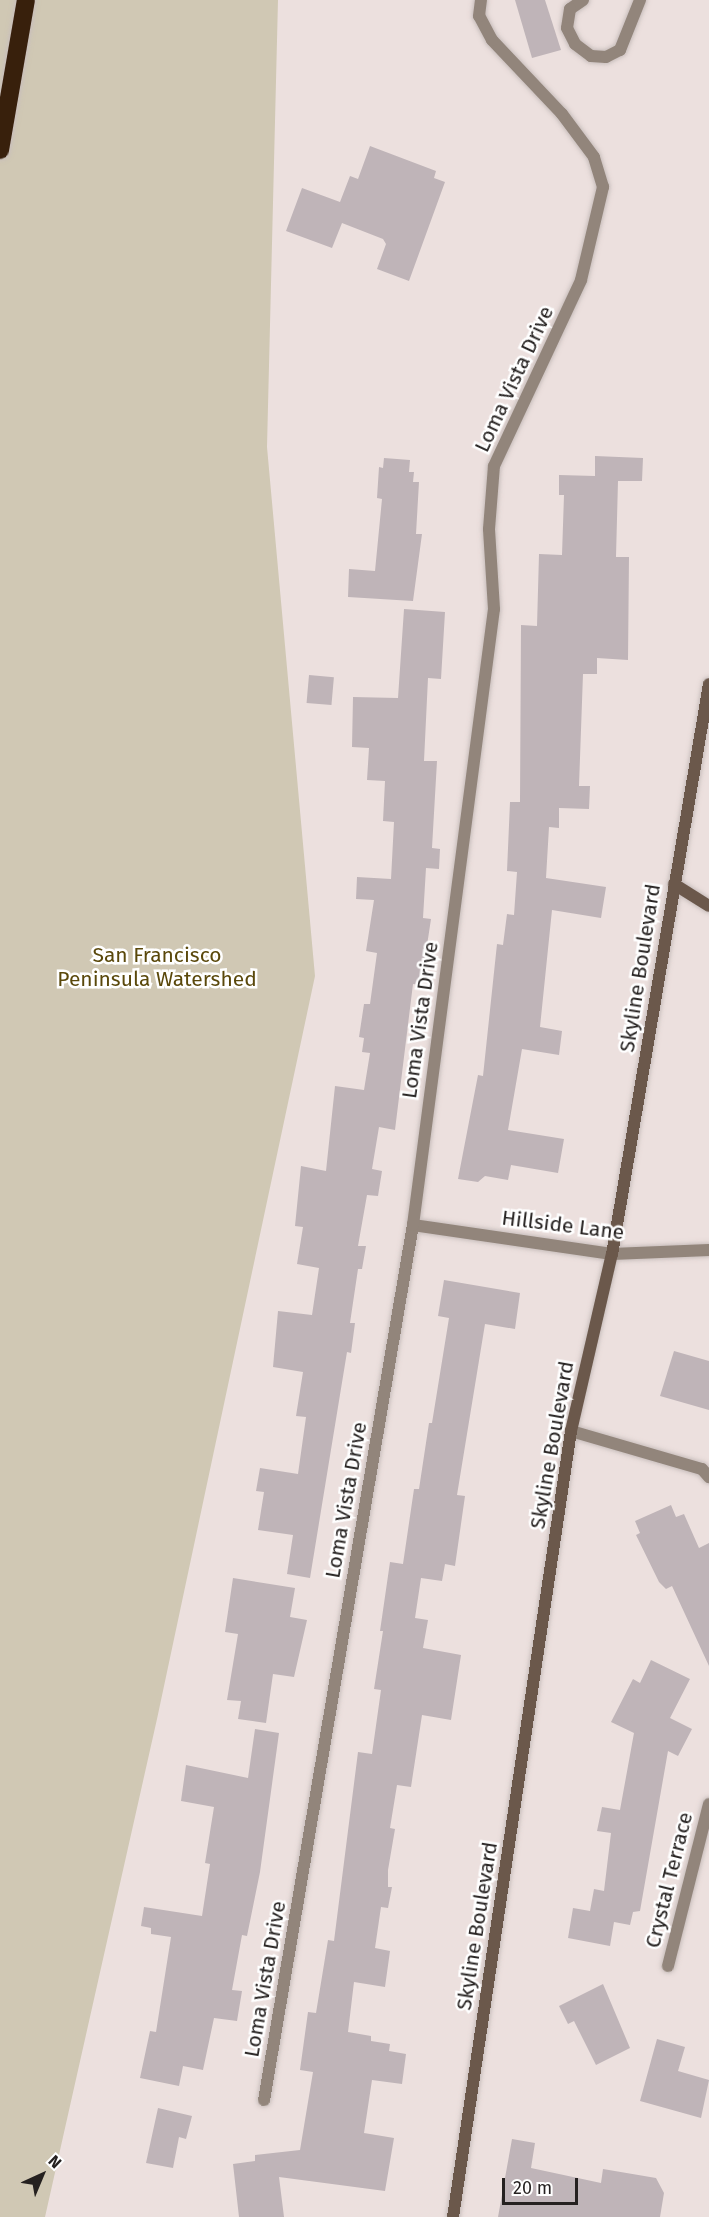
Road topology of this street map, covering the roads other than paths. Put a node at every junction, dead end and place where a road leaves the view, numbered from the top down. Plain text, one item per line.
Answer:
1 (26, 0) edge
2 (481, 0) edge
3 (583, 0) edge
4 (640, 0) edge
5 (0, 150) edge
6 (709, 684) edge
7 (674, 884) junction
8 (709, 906) edge
9 (413, 1225) junction
10 (709, 1250) edge
11 (612, 1254) junction
12 (571, 1431) junction
13 (709, 1477) edge
14 (709, 1803) edge
15 (668, 1966) dead end
16 (264, 2100) dead end
17 (453, 2217) edge

1 - 5 highway
2 - 9 street, Loma Vista Drive
3 - 4 street
6 - 7 main road, Skyline Boulevard
7 - 8 main road
7 - 11 main road, Skyline Boulevard
9 - 11 street, Hillside Lane
9 - 16 street, Loma Vista Drive
10 - 11 street, Hillside Lane
11 - 12 main road, Skyline Boulevard
12 - 13 street
12 - 17 main road, Skyline Boulevard
14 - 15 street, Crystal Terrace

